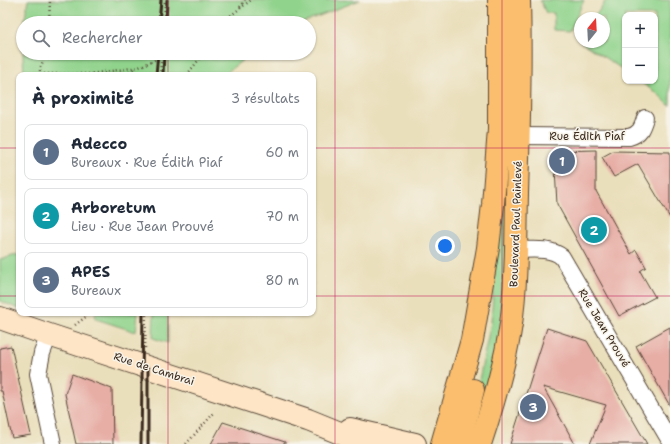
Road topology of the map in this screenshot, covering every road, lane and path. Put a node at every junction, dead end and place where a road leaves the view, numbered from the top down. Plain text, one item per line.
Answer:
1 (50, 0) edge
2 (165, 0) edge
3 (245, 0) edge
4 (251, 0) edge
5 (500, 0) edge
6 (519, 0) edge
7 (238, 10) junction
8 (49, 16) edge
9 (164, 16) edge
10 (230, 16) edge
11 (233, 16) edge
12 (43, 60) edge
13 (155, 60) edge
14 (162, 60) edge
15 (199, 60) edge
16 (139, 67) junction
17 (40, 72) edge
18 (103, 72) edge
19 (128, 72) edge
20 (160, 72) edge
21 (189, 72) edge
22 (645, 118) dead end
23 (519, 136) junction
24 (488, 248) junction
25 (516, 250) junction
26 (86, 316) edge
27 (146, 316) edge
28 (0, 318) edge
29 (72, 327) dead end
30 (49, 335) junction
31 (144, 350) dead end
32 (214, 413) dead end
33 (308, 420) junction
34 (670, 441) edge
35 (53, 444) edge
36 (186, 444) edge
37 (367, 444) edge
38 (415, 444) edge
39 (442, 444) edge
40 (459, 444) edge
41 (480, 444) edge

1 - 8 path
2 - 9 path
3 - 7 path
4 - 7 path
5 - 24 main road, Boulevard Paul Painlevé
6 - 23 main road, Boulevard Paul Painlevé
7 - 10 path
7 - 11 path
12 - 17 path
13 - 16 path
14 - 20 path
15 - 21 path
16 - 18 path
16 - 19 path
22 - 23 street, Rue Édith Piaf
23 - 25 main road, Boulevard Paul Painlevé
24 - 39 main road, Boulevard Paul Painlevé
24 - 40 main road
25 - 34 street, Rue Jean Prouvé
25 - 41 main road, Boulevard Paul Painlevé
26 - 29 path
27 - 31 path
28 - 30 main road, Rue de Cambrai
30 - 33 main road, Rue de Cambrai
30 - 35 street
32 - 36 path
33 - 37 main road, Rue de Cambrai
33 - 38 main road, Rue de Cambrai

